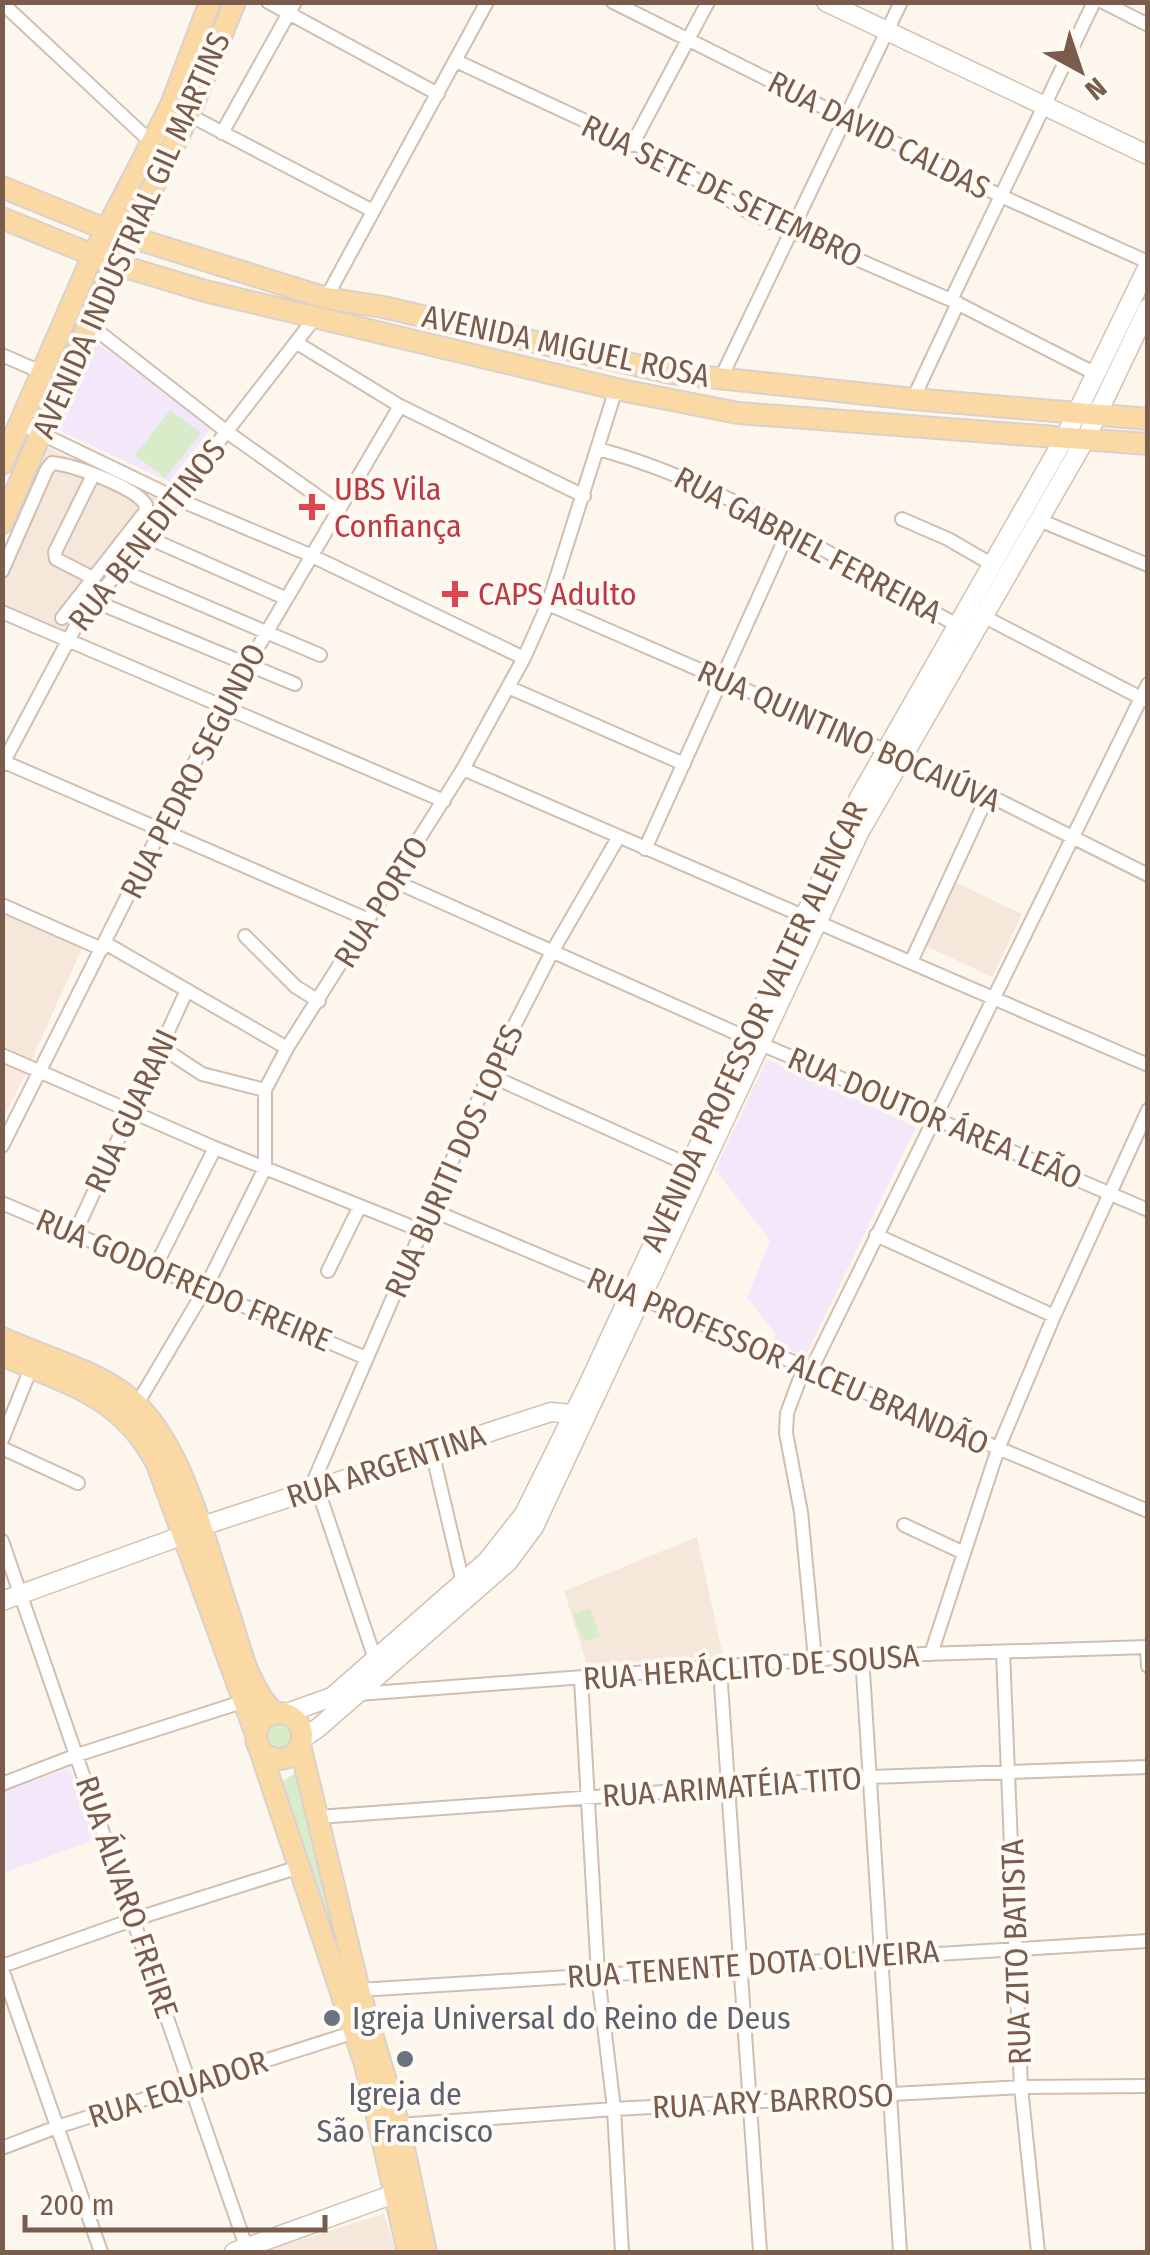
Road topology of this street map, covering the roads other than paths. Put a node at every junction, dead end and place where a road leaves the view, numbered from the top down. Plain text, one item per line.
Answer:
1 (2, 2) edge
2 (210, 2) edge
3 (234, 2) edge
4 (268, 2) edge
5 (487, 2) edge
6 (613, 2) edge
7 (708, 2) edge
8 (826, 2) edge
9 (901, 2) edge
10 (1094, 4) edge
11 (292, 8) edge
12 (1148, 25) edge
13 (887, 32) junction
14 (689, 40) junction
15 (456, 62) junction
16 (438, 94) junction
17 (1044, 107) junction
18 (189, 116) junction
19 (846, 118) junction
20 (222, 133) junction
21 (152, 143) junction
22 (632, 145) junction
23 (1148, 155) edge
24 (2, 187) edge
25 (1001, 196) junction
26 (373, 210) junction
27 (2, 218) edge
28 (105, 230) junction
29 (791, 230) junction
30 (128, 237) junction
31 (93, 255) junction
32 (115, 264) junction
33 (1148, 264) edge
34 (326, 298) junction
35 (954, 302) junction
36 (1148, 308) edge
37 (314, 319) junction
38 (90, 324) junction
39 (297, 343) junction
40 (2, 355) edge
41 (41, 372) junction
42 (1096, 374) junction
43 (720, 380) junction
44 (616, 389) junction
45 (913, 400) junction
46 (400, 406) junction
47 (1086, 415) junction
48 (1148, 420) edge
49 (19, 423) junction
50 (227, 432) junction
51 (41, 435) junction
52 (1075, 438) junction
53 (1148, 444) edge
54 (598, 448) junction
55 (2, 464) edge
56 (93, 475) junction
57 (584, 496) junction
58 (175, 498) junction
59 (337, 510) junction
60 (902, 519) dead end
61 (1039, 520) junction
62 (2, 523) edge
63 (789, 530) junction
64 (144, 536) junction
65 (310, 556) junction
66 (1148, 565) edge
67 (994, 566) junction
68 (118, 569) junction
69 (2, 571) edge
70 (93, 578) junction
71 (285, 598) junction
72 (94, 602) junction
73 (548, 604) junction
74 (2, 612) edge
75 (976, 612) junction
76 (62, 618) dead end
77 (959, 626) junction
78 (264, 633) junction
79 (66, 640) junction
80 (320, 654) dead end
81 (524, 658) junction
82 (248, 662) junction
83 (722, 681) junction
84 (295, 684) dead end
85 (1148, 684) edge
86 (508, 687) junction
87 (1144, 700) edge
88 (222, 708) junction
89 (894, 753) junction
90 (3, 762) edge
91 (684, 764) junction
92 (463, 769) junction
93 (988, 795) junction
94 (444, 801) junction
95 (160, 830) junction
96 (618, 838) junction
97 (1072, 838) junction
98 (646, 849) junction
99 (1148, 875) edge
100 (394, 882) junction
101 (2, 905) edge
102 (811, 919) junction
103 (370, 920) junction
104 (245, 936) dead end
105 (103, 946) junction
106 (552, 952) junction
107 (911, 962) junction
108 (187, 990) junction
109 (996, 998) junction
110 (319, 1002) junction
111 (753, 1041) junction
112 (160, 1046) junction
113 (287, 1048) junction
114 (2, 1055) edge
115 (1148, 1065) edge
116 (39, 1070) junction
117 (489, 1075) junction
118 (265, 1090) junction
119 (131, 1110) junction
120 (1148, 1110) edge
121 (936, 1117) junction
122 (2, 1146) edge
123 (214, 1148) junction
124 (689, 1165) junction
125 (266, 1168) junction
126 (1110, 1193) junction
127 (2, 1203) edge
128 (360, 1206) junction
129 (430, 1209) junction
130 (1148, 1210) edge
131 (420, 1230) junction
132 (74, 1233) junction
133 (876, 1235) junction
134 (154, 1270) junction
135 (328, 1271) dead end
136 (204, 1291) junction
137 (636, 1296) junction
138 (1054, 1316) junction
139 (2, 1338) edge
140 (2, 1354) edge
141 (366, 1358) junction
142 (34, 1361) junction
143 (808, 1367) junction
144 (137, 1404) junction
145 (580, 1415) junction
146 (2, 1440) edge
147 (2, 1448) edge
148 (998, 1449) junction
149 (432, 1450) junction
150 (78, 1483) dead end
151 (314, 1491) junction
152 (1148, 1511) edge
153 (904, 1525) dead end
154 (192, 1530) junction
155 (2, 1542) edge
156 (964, 1553) junction
157 (463, 1583) junction
158 (22, 1594) junction
159 (2, 1601) edge
160 (1147, 1647) edge
161 (1003, 1652) junction
162 (931, 1654) junction
163 (862, 1656) junction
164 (376, 1658) junction
165 (815, 1660) junction
166 (1148, 1666) edge
167 (720, 1670) junction
168 (581, 1679) junction
169 (355, 1694) junction
170 (242, 1702) junction
171 (280, 1714) junction
172 (258, 1742) junction
173 (301, 1742) junction
174 (77, 1756) junction
175 (1148, 1767) edge
176 (1010, 1774) junction
177 (871, 1777) junction
178 (2, 1784) edge
179 (727, 1787) junction
180 (588, 1796) junction
181 (318, 1818) junction
182 (298, 1867) junction
183 (135, 1919) junction
184 (1148, 1941) edge
185 (1014, 1947) junction
186 (882, 1955) junction
187 (742, 1965) junction
188 (2, 1968) edge
189 (598, 1975) junction
190 (359, 1990) junction
191 (355, 2032) junction
192 (192, 2085) junction
193 (1148, 2086) edge
194 (1021, 2087) junction
195 (890, 2096) junction
196 (752, 2103) junction
197 (614, 2109) junction
198 (399, 2125) junction
199 (58, 2127) junction
200 (2, 2148) edge
201 (394, 2194) junction
202 (243, 2251) edge
203 (101, 2252) edge
204 (408, 2252) edge
205 (426, 2252) edge
206 (622, 2252) edge
207 (760, 2252) edge
208 (900, 2252) edge
209 (1038, 2252) edge

1 - 21 street
2 - 21 main road, AVENIDA INDUSTRIAL GIL MARTINS
3 - 18 main road, AVENIDA INDUSTRIAL GIL MARTINS
4 - 11 street
5 - 15 street
6 - 14 street, RUA DAVID CALDAS
7 - 14 street
8 - 13 main road
9 - 13 street
10 - 12 street
10 - 17 street
11 - 16 street
11 - 20 street
13 - 17 main road
13 - 19 street
14 - 19 street, RUA DAVID CALDAS
14 - 22 street
15 - 16 street
15 - 22 street, RUA SETE DE SETEMBRO
16 - 26 street
17 - 23 main road
17 - 25 street
18 - 20 street
18 - 30 main road, AVENIDA INDUSTRIAL GIL MARTINS
19 - 25 street, RUA DAVID CALDAS
19 - 29 street
20 - 26 street
21 - 28 main road, AVENIDA INDUSTRIAL GIL MARTINS
22 - 29 street, RUA SETE DE SETEMBRO
24 - 28 main road, AVENIDA MIGUEL ROSA
25 - 33 street, RUA DAVID CALDAS
25 - 35 street
26 - 34 street
27 - 31 main road, AVENIDA MIGUEL ROSA
28 - 30 main road, AVENIDA MIGUEL ROSA
28 - 31 main road, AVENIDA INDUSTRIAL GIL MARTINS
29 - 35 street, RUA SETE DE SETEMBRO
29 - 43 street
30 - 32 main road, AVENIDA INDUSTRIAL GIL MARTINS
30 - 34 main road, AVENIDA MIGUEL ROSA
31 - 32 main road, AVENIDA MIGUEL ROSA
31 - 41 main road, AVENIDA INDUSTRIAL GIL MARTINS
32 - 37 main road, AVENIDA MIGUEL ROSA
32 - 38 main road, AVENIDA INDUSTRIAL GIL MARTINS
33 - 42 main road, AVENIDA PROFESSOR VALTER ALENCAR
34 - 43 main road, AVENIDA MIGUEL ROSA
35 - 42 street, RUA SETE DE SETEMBRO
35 - 45 street
36 - 47 main road, AVENIDA PROFESSOR VALTER ALENCAR
37 - 39 street, RUA BENEDITINOS
37 - 44 main road, AVENIDA MIGUEL ROSA
38 - 50 street
38 - 51 main road, AVENIDA INDUSTRIAL GIL MARTINS
39 - 46 street
39 - 50 street, RUA BENEDITINOS
40 - 41 street
41 - 49 main road, AVENIDA INDUSTRIAL GIL MARTINS
42 - 47 main road, AVENIDA PROFESSOR VALTER ALENCAR
43 - 45 main road, AVENIDA MIGUEL ROSA
44 - 52 main road, AVENIDA MIGUEL ROSA
44 - 54 street, RUA PORTO
45 - 47 main road, AVENIDA MIGUEL ROSA
46 - 57 street
46 - 59 street, RUA PEDRO SEGUNDO
47 - 48 main road, AVENIDA MIGUEL ROSA
47 - 52 main road, AVENIDA PROFESSOR VALTER ALENCAR
49 - 51 street
49 - 55 main road, AVENIDA INDUSTRIAL GIL MARTINS
50 - 58 street, RUA BENEDITINOS
50 - 59 street
51 - 58 street
51 - 62 main road, AVENIDA INDUSTRIAL GIL MARTINS
52 - 53 main road, AVENIDA MIGUEL ROSA
52 - 61 main road, AVENIDA PROFESSOR VALTER ALENCAR
52 - 67 main road, AVENIDA PROFESSOR VALTER ALENCAR
54 - 57 street, RUA PORTO
54 - 63 street, RUA GABRIEL FERREIRA
56 - 69 street
56 - 70 street
56 - 70 street
57 - 73 street, RUA PORTO
58 - 64 street, RUA BENEDITINOS
58 - 65 street
59 - 65 street, RUA PEDRO SEGUNDO
60 - 67 street
61 - 66 street
61 - 75 main road, AVENIDA PROFESSOR VALTER ALENCAR
63 - 77 street, RUA GABRIEL FERREIRA
63 - 83 street
64 - 68 street, RUA BENEDITINOS
64 - 71 street
65 - 71 street, RUA PEDRO SEGUNDO
65 - 81 street
67 - 75 main road, AVENIDA PROFESSOR VALTER ALENCAR
68 - 72 street, RUA BENEDITINOS
68 - 78 street
70 - 76 street
71 - 78 street, RUA PEDRO SEGUNDO
72 - 79 street, RUA BENEDITINOS
72 - 82 street
73 - 81 street, RUA PORTO
73 - 83 street, RUA QUINTINO BOCAIÚVA
74 - 79 street
75 - 77 main road, AVENIDA PROFESSOR VALTER ALENCAR
75 - 87 street, RUA GABRIEL FERREIRA
75 - 89 main road, AVENIDA PROFESSOR VALTER ALENCAR
77 - 89 main road, AVENIDA PROFESSOR VALTER ALENCAR
78 - 80 street
78 - 82 street, RUA PEDRO SEGUNDO
79 - 88 street
79 - 90 street, RUA BENEDITINOS
81 - 86 street, RUA PORTO
82 - 84 street
82 - 88 street, RUA PEDRO SEGUNDO
83 - 89 street, RUA QUINTINO BOCAIÚVA
83 - 91 street
85 - 87 street
86 - 91 street
86 - 92 street, RUA PORTO
87 - 97 street
88 - 94 street
88 - 95 street, RUA PEDRO SEGUNDO
89 - 93 street, RUA QUINTINO BOCAIÚVA
89 - 102 main road, AVENIDA PROFESSOR VALTER ALENCAR
90 - 95 street
91 - 98 street
92 - 94 street, RUA PORTO
92 - 96 street
93 - 97 street, RUA QUINTINO BOCAIÚVA
93 - 107 street
94 - 100 street, RUA PORTO
95 - 103 street
95 - 105 street, RUA PEDRO SEGUNDO
96 - 98 street
96 - 106 street, RUA BURITI DOS LOPES
97 - 99 street, RUA QUINTINO BOCAIÚVA
97 - 109 street
98 - 102 street
100 - 103 street, RUA PORTO
100 - 106 street, RUA DOUTOR ÁREA LEÃO
101 - 105 street
102 - 107 street
102 - 111 main road, AVENIDA PROFESSOR VALTER ALENCAR
103 - 110 street, RUA PORTO
104 - 110 street
105 - 108 street
105 - 116 street, RUA PEDRO SEGUNDO
106 - 111 street, RUA DOUTOR ÁREA LEÃO
106 - 117 street, RUA BURITI DOS LOPES
107 - 109 street
108 - 112 street, RUA GUARANI
108 - 113 street
109 - 115 street
109 - 121 street
110 - 113 street, RUA PORTO
111 - 121 street, RUA DOUTOR ÁREA LEÃO
111 - 124 main road, AVENIDA PROFESSOR VALTER ALENCAR
111 - 137 main road, AVENIDA PROFESSOR VALTER ALENCAR
112 - 118 street
112 - 119 street, RUA GUARANI
113 - 118 street, RUA PORTO
114 - 116 street
116 - 119 street
116 - 122 street, RUA PEDRO SEGUNDO
117 - 124 street
117 - 129 street, RUA BURITI DOS LOPES
118 - 125 street, RUA PORTO
119 - 123 street
119 - 132 street, RUA GUARANI
120 - 126 street
121 - 126 street, RUA DOUTOR ÁREA LEÃO
121 - 133 street
123 - 125 street
123 - 134 street
124 - 137 main road, AVENIDA PROFESSOR VALTER ALENCAR
125 - 128 street
125 - 136 street, RUA PORTO
126 - 130 street, RUA DOUTOR ÁREA LEÃO
126 - 138 street
127 - 132 street, RUA GODOFREDO FREIRE
128 - 131 street
128 - 135 street
129 - 131 street, RUA BURITI DOS LOPES
129 - 137 street, RUA PROFESSOR ALCEU BRANDÃO
131 - 141 street, RUA BURITI DOS LOPES
132 - 134 street, RUA GODOFREDO FREIRE
133 - 138 street
133 - 143 street
134 - 136 street, RUA GODOFREDO FREIRE
136 - 141 street, RUA GODOFREDO FREIRE
136 - 144 street, RUA PORTO
137 - 143 street, RUA PROFESSOR ALCEU BRANDÃO
137 - 145 main road, AVENIDA PROFESSOR VALTER ALENCAR
138 - 148 street
139 - 142 main road
140 - 142 main road
141 - 151 street, RUA BURITI DOS LOPES
142 - 144 main road
142 - 146 street
142 - 154 main road
143 - 148 street, RUA PROFESSOR ALCEU BRANDÃO
143 - 165 street
144 - 154 main road
145 - 149 main road, RUA ARGENTINA
145 - 157 main road, AVENIDA PROFESSOR VALTER ALENCAR
145 - 169 main road, AVENIDA PROFESSOR VALTER ALENCAR
147 - 150 street
148 - 152 street, RUA PROFESSOR ALCEU BRANDÃO
148 - 156 street
149 - 151 main road, RUA ARGENTINA
149 - 157 street
151 - 154 main road, RUA ARGENTINA
151 - 164 street
153 - 156 street
154 - 158 main road, RUA ARGENTINA
154 - 170 main road
154 - 171 main road
155 - 158 street, RUA ÁLVARO FREIRE
156 - 162 street
157 - 164 main road, AVENIDA PROFESSOR VALTER ALENCAR
158 - 159 main road, RUA ARGENTINA
158 - 174 street, RUA ÁLVARO FREIRE
160 - 161 street, RUA HERÁCLITO DE SOUSA
160 - 166 street
161 - 162 street, RUA HERÁCLITO DE SOUSA
161 - 176 street, RUA ZITO BATISTA
162 - 163 street, RUA HERÁCLITO DE SOUSA
163 - 165 street, RUA HERÁCLITO DE SOUSA
163 - 177 street
164 - 171 main road, AVENIDA PROFESSOR VALTER ALENCAR
165 - 167 street, RUA HERÁCLITO DE SOUSA
167 - 168 street, RUA HERÁCLITO DE SOUSA
167 - 179 street
168 - 169 street, RUA HERÁCLITO DE SOUSA
168 - 180 street
169 - 173 main road, AVENIDA PROFESSOR VALTER ALENCAR
170 - 172 main road
170 - 174 street
171 - 172 main road
171 - 173 main road
172 - 173 main road
172 - 182 main road
173 - 181 main road
174 - 178 street
174 - 183 street, RUA ÁLVARO FREIRE
175 - 176 street, RUA ARIMATÉIA TITO
176 - 177 street, RUA ARIMATÉIA TITO
176 - 185 street, RUA ZITO BATISTA
177 - 179 street, RUA ARIMATÉIA TITO
177 - 186 street
179 - 180 street, RUA ARIMATÉIA TITO
179 - 187 street
180 - 181 street, RUA ARIMATÉIA TITO
180 - 189 street
181 - 190 main road
182 - 183 street
182 - 191 main road
183 - 188 street
183 - 192 street, RUA ÁLVARO FREIRE
184 - 185 street, RUA TENENTE DOTA OLIVEIRA
185 - 186 street, RUA TENENTE DOTA OLIVEIRA
185 - 194 street, RUA ZITO BATISTA
186 - 187 street, RUA TENENTE DOTA OLIVEIRA
186 - 195 street
187 - 189 street, RUA TENENTE DOTA OLIVEIRA
187 - 196 street
188 - 199 street
189 - 190 street, RUA TENENTE DOTA OLIVEIRA
189 - 197 street
190 - 198 main road
191 - 192 street, RUA EQUADOR
191 - 201 main road
192 - 199 street, RUA EQUADOR
192 - 202 street, RUA ÁLVARO FREIRE
193 - 194 street, RUA ARY BARROSO
194 - 195 street, RUA ARY BARROSO
194 - 209 street, RUA ZITO BATISTA
195 - 196 street, RUA ARY BARROSO
195 - 208 street
196 - 197 street, RUA ARY BARROSO
196 - 207 street
197 - 198 street, RUA ARY BARROSO
197 - 206 street
198 - 205 main road
199 - 200 street, RUA EQUADOR
199 - 203 street
201 - 202 main road
201 - 204 main road

